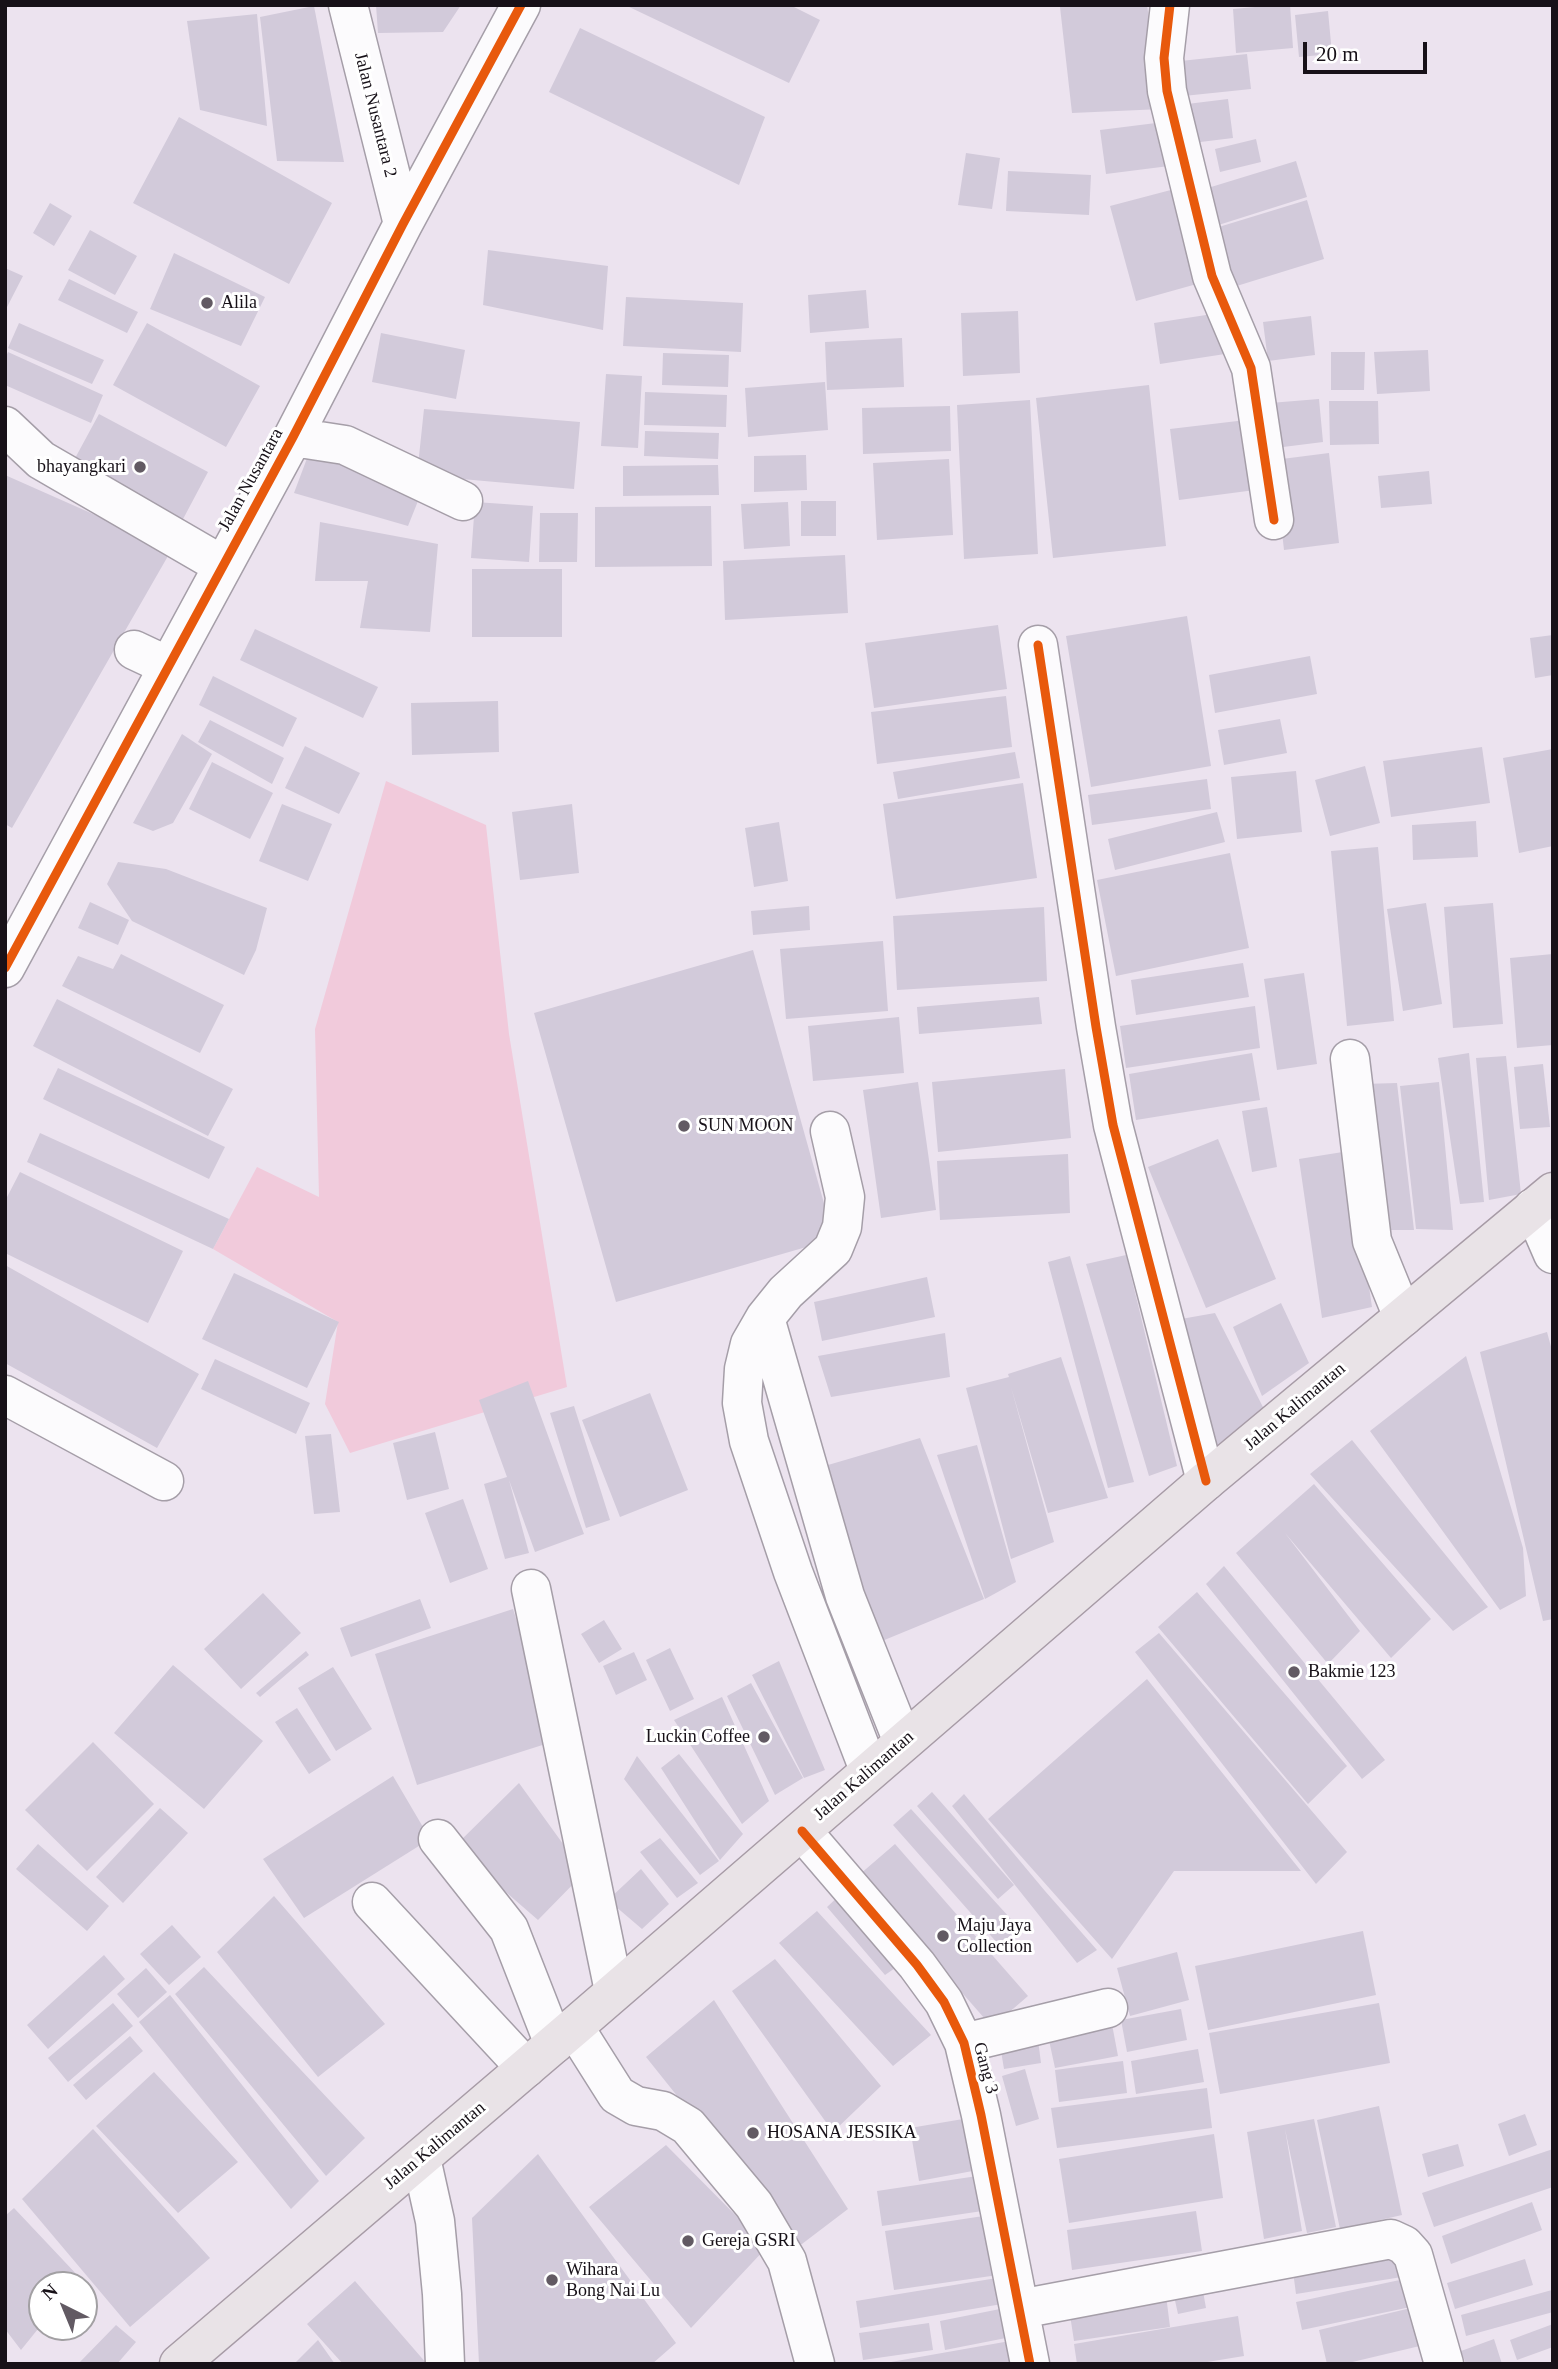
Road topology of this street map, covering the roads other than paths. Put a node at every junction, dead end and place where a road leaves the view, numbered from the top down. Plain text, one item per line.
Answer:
1 (348, 5) edge
2 (521, 5) edge
3 (1170, 5) edge
4 (403, 224) junction
5 (5, 426) edge
6 (293, 437) junction
7 (463, 501) dead end
8 (1274, 520) dead end
9 (222, 565) junction
10 (1038, 645) dead end
11 (5, 968) edge
12 (1350, 1059) dead end
13 (830, 1131) dead end
14 (1543, 1200) edge
15 (1553, 1254) edge
16 (1403, 1317) junction
17 (765, 1318) junction
18 (5, 1395) edge
19 (164, 1481) dead end
20 (1206, 1481) junction
21 (531, 1589) dead end
22 (903, 1742) junction
23 (869, 1770) junction
24 (802, 1831) junction
25 (438, 1839) dead end
26 (372, 1902) dead end
27 (614, 1991) junction
28 (1108, 2008) dead end
29 (964, 2043) junction
30 (551, 2046) junction
31 (421, 2158) junction
32 (1020, 2309) junction
33 (179, 2364) edge
34 (445, 2364) edge
35 (815, 2364) edge
36 (1030, 2364) edge
37 (1444, 2364) edge

1 - 4 street, Jalan Nusantara 2
2 - 4 street, Jalan Nusantara
3 - 8 street
4 - 6 street, Jalan Nusantara
5 - 9 street
6 - 7 street
6 - 9 street, Jalan Nusantara
9 - 11 street, Jalan Nusantara
10 - 20 street
12 - 16 street
13 - 17 street
14 - 15 street
14 - 16 main road, Jalan Kalimantan
16 - 20 main road, Jalan Kalimantan
17 - 22 street
17 - 23 street
18 - 19 street
20 - 22 main road, Jalan Kalimantan
21 - 27 street
22 - 23 main road, Jalan Kalimantan
23 - 24 main road, Jalan Kalimantan
24 - 27 main road, Jalan Kalimantan
24 - 29 street, Gang 3
25 - 30 street
26 - 30 street
27 - 30 main road, Jalan Kalimantan
28 - 29 street
29 - 32 street, Gang 3
30 - 31 main road, Jalan Kalimantan
30 - 35 street
31 - 33 main road, Jalan Kalimantan
31 - 34 street
32 - 36 street, Gang 3
32 - 37 street

